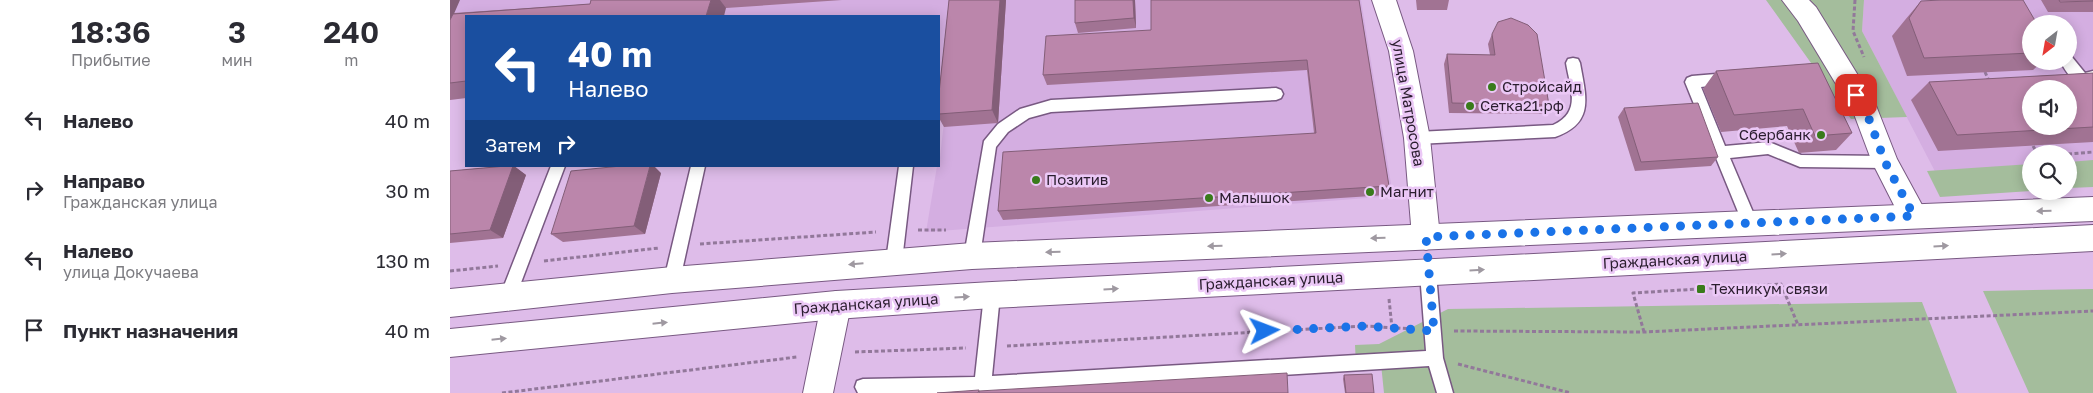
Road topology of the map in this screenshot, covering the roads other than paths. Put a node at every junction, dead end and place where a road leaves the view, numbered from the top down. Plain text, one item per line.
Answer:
1 (1384, 0) edge
2 (1794, 0) edge
3 (1573, 63) dead end
4 (2074, 70) edge
5 (2093, 77) edge
6 (1740, 78) edge
7 (1276, 94) dead end
8 (1417, 138) junction
9 (1719, 153) junction
10 (1885, 162) junction
11 (558, 167) edge
12 (698, 167) edge
13 (906, 167) edge
14 (2093, 209) edge
15 (1914, 216) junction
16 (1750, 224) junction
17 (1426, 237) junction
18 (2093, 238) edge
19 (972, 256) junction
20 (894, 260) junction
21 (1428, 272) junction
22 (672, 280) junction
23 (992, 295) junction
24 (508, 296) junction
25 (450, 303) edge
26 (836, 305) junction
27 (450, 343) edge
28 (1436, 358) junction
29 (983, 385) junction
30 (864, 387) dead end
31 (818, 393) edge
32 (1444, 393) edge

1 - 8 main road, улица Матросова
2 - 10 main road
3 - 8 lane
4 - 5 lane
6 - 9 lane
7 - 19 lane
8 - 17 main road, улица Матросова
9 - 10 lane
9 - 16 lane
10 - 15 main road
11 - 24 lane
12 - 22 lane
13 - 20 lane
14 -> 15 main road
15 - 16 main road
16 - 17 main road
17 -> 19 main road
17 - 21 main road, улица Матросова
21 -> 18 main road, Гражданская улица
19 - 20 main road
20 -> 22 main road
23 -> 21 main road, Гражданская улица
21 - 28 lane
22 - 24 main road
26 -> 23 main road, Гражданская улица
23 - 29 lane
24 - 25 main road
27 -> 26 main road, Гражданская улица
26 - 31 main road
28 - 29 lane
28 - 32 lane
29 - 30 lane

